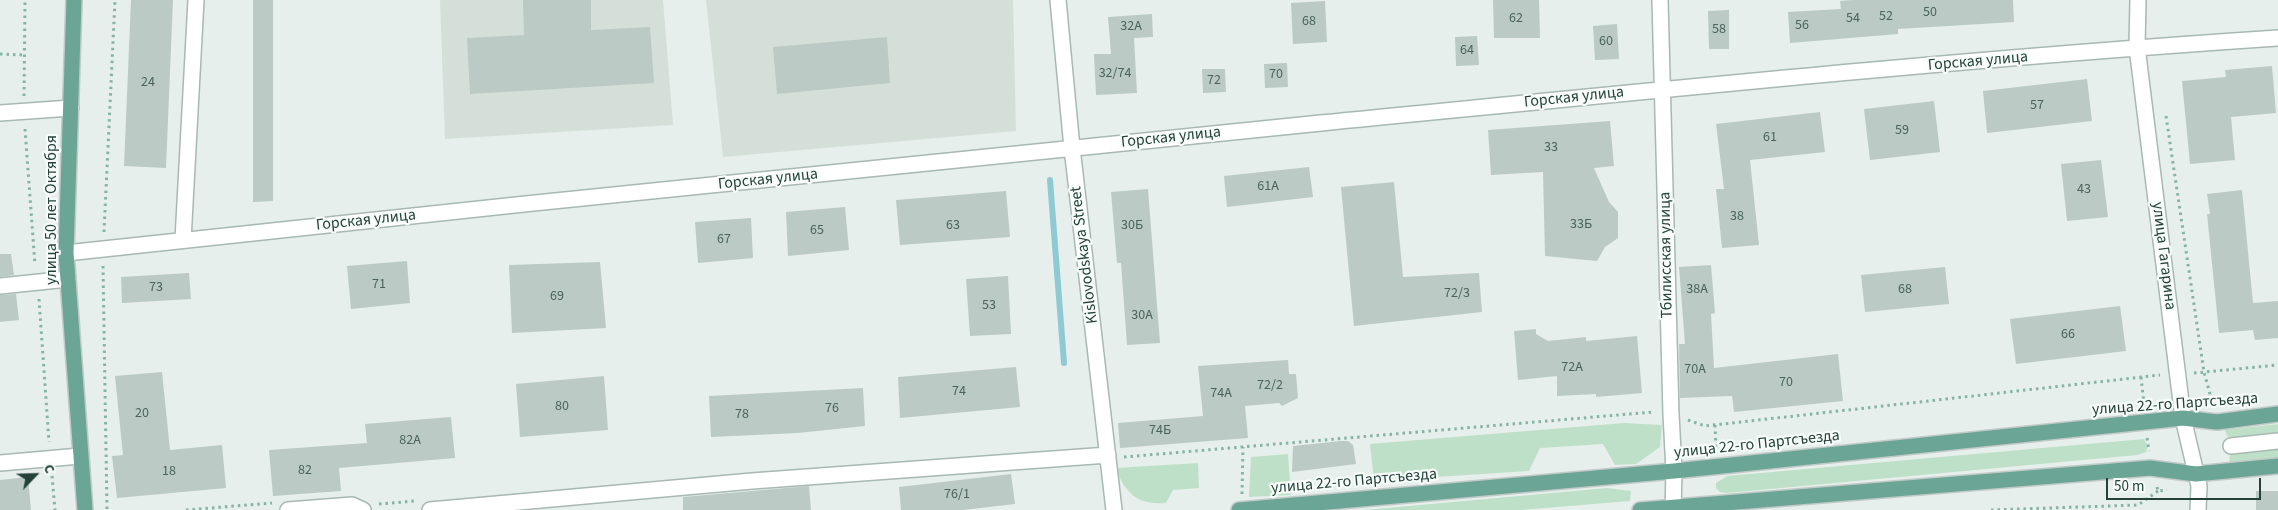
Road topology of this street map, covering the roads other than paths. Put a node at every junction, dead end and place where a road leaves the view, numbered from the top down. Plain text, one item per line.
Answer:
1 (74, 0) edge
2 (196, 0) edge
3 (1058, 0) edge
4 (1660, 0) edge
5 (2138, 0) edge
6 (2278, 38) edge
7 (2137, 48) junction
8 (1663, 90) junction
9 (71, 108) junction
10 (0, 114) edge
11 (1072, 148) junction
12 (183, 240) junction
13 (66, 253) junction
14 (68, 279) junction
15 (0, 286) edge
16 (2278, 414) edge
17 (2183, 418) junction
18 (2278, 441) edge
19 (2232, 446) dead end
20 (1108, 455) junction
21 (80, 456) junction
22 (0, 463) edge
23 (2278, 466) edge
24 (1674, 471) junction
25 (2196, 474) junction
26 (356, 508) edge
27 (1673, 508) edge
28 (85, 510) edge
29 (288, 510) edge
30 (430, 510) edge
31 (1114, 510) edge
32 (1241, 510) edge
33 (1640, 510) edge
34 (2198, 510) edge

1 - 9 main road, улица 50 лет Октября
2 - 12 street
3 - 11 street, Kislovodskaya Street
4 - 8 street, Тбилисская улица
5 - 7 street, улица Гагарина
6 - 7 street, Горская улица
7 - 8 street, Горская улица
7 - 17 street, улица Гагарина
8 - 11 street, Горская улица
8 - 24 street, Тбилисская улица
9 - 10 street
9 - 13 main road, улица 50 лет Октября
11 - 12 street, Горская улица
11 - 20 street, Kislovodskaya Street
12 - 13 street, Горская улица
13 - 14 main road, улица 50 лет Октября
14 - 15 street
14 - 21 main road, улица 50 лет Октября
16 - 17 main road, улица 22-го Партсъезда
17 - 24 main road, улица 22-го Партсъезда
17 - 25 street, улица Гагарина
18 - 19 street
20 - 30 street
20 - 31 street, Kislovodskaya Street
21 - 22 street
21 - 28 main road, улица 50 лет Октября
23 - 25 main road
24 - 27 street, Тбилисская улица
24 - 32 main road, улица 22-го Партсъезда
25 - 27 main road
25 - 34 street, улица Гагарина
26 - 29 street
27 - 33 main road

